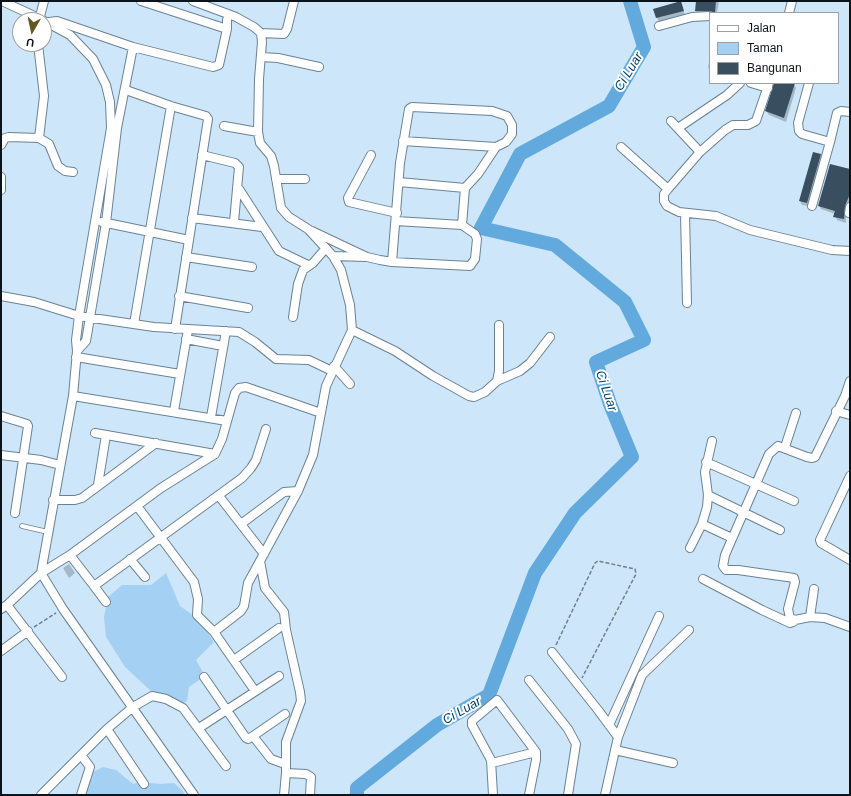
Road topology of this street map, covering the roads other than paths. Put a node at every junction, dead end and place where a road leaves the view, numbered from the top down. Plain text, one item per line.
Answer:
1 (2, 1) edge
2 (14, 1) edge
3 (44, 1) edge
4 (141, 1) edge
5 (193, 1) edge
6 (294, 1) edge
7 (792, 1) edge
8 (21, 9) junction
9 (27, 12) edge
10 (43, 12) edge
11 (789, 12) edge
12 (709, 16) edge
13 (52, 21) edge
14 (52, 25) edge
15 (659, 26) dead end
16 (261, 33) junction
17 (133, 47) junction
18 (39, 52) edge
19 (261, 57) junction
20 (319, 67) dead end
21 (739, 84) edge
22 (757, 84) edge
23 (809, 84) edge
24 (769, 86) edge
25 (126, 90) junction
26 (171, 106) junction
27 (850, 112) edge
28 (671, 121) dead end
29 (224, 126) dead end
30 (114, 128) junction
31 (678, 128) junction
32 (258, 132) junction
33 (39, 138) junction
34 (403, 141) junction
35 (830, 142) junction
36 (1, 145) edge
37 (496, 147) junction
38 (621, 147) dead end
39 (700, 152) junction
40 (202, 155) junction
41 (370, 155) dead end
42 (73, 172) dead end
43 (1, 177) edge
44 (276, 179) junction
45 (305, 179) dead end
46 (1, 182) edge
47 (399, 182) junction
48 (465, 188) junction
49 (239, 189) junction
50 (668, 189) junction
51 (1, 190) edge
52 (812, 206) dead end
53 (685, 212) junction
54 (397, 217) junction
55 (192, 218) junction
56 (96, 221) junction
57 (234, 222) junction
58 (106, 223) junction
59 (462, 225) junction
60 (262, 227) junction
61 (308, 229) junction
62 (148, 232) junction
63 (189, 240) junction
64 (326, 248) junction
65 (850, 251) edge
66 (333, 256) junction
67 (186, 257) junction
68 (367, 257) junction
69 (392, 262) junction
70 (308, 265) junction
71 (252, 267) dead end
72 (1, 296) edge
73 (179, 296) junction
74 (688, 303) dead end
75 (248, 308) dead end
76 (79, 316) junction
77 (293, 317) dead end
78 (89, 319) junction
79 (130, 325) junction
80 (499, 325) dead end
81 (175, 329) junction
82 (188, 330) junction
83 (352, 330) junction
84 (226, 331) junction
85 (550, 337) dead end
86 (186, 339) junction
87 (223, 346) junction
88 (77, 354) junction
89 (333, 368) junction
90 (180, 374) junction
91 (497, 381) junction
92 (850, 381) edge
93 (350, 384) dead end
94 (850, 384) edge
95 (72, 396) junction
96 (174, 411) junction
97 (836, 411) junction
98 (321, 413) junction
99 (796, 413) dead end
100 (850, 415) edge
101 (1, 416) edge
102 (211, 417) junction
103 (227, 421) junction
104 (266, 428) dead end
105 (95, 433) dead end
106 (106, 434) junction
107 (712, 441) dead end
108 (156, 443) junction
109 (785, 447) junction
110 (215, 454) junction
111 (1, 455) edge
112 (24, 458) junction
113 (706, 462) junction
114 (60, 465) junction
115 (849, 481) edge
116 (755, 484) junction
117 (98, 485) junction
118 (298, 491) junction
119 (708, 495) junction
120 (219, 496) junction
121 (53, 500) junction
122 (794, 501) dead end
123 (137, 506) junction
124 (742, 512) junction
125 (15, 513) dead end
126 (241, 524) junction
127 (702, 524) junction
128 (22, 526) dead end
129 (780, 530) dead end
130 (48, 532) junction
131 (160, 538) junction
132 (732, 538) junction
133 (690, 548) dead end
134 (70, 555) junction
135 (262, 558) junction
136 (130, 559) junction
137 (850, 560) edge
138 (41, 573) junction
139 (145, 577) dead end
140 (703, 579) dead end
141 (94, 586) junction
142 (814, 589) dead end
143 (106, 602) dead end
144 (4, 607) edge
145 (659, 616) dead end
146 (810, 617) junction
147 (795, 620) junction
148 (850, 627) edge
149 (279, 628) dead end
150 (689, 630) dead end
151 (28, 631) junction
152 (214, 632) junction
153 (1, 651) edge
154 (552, 652) road end
155 (234, 660) junction
156 (279, 676) dead end
157 (62, 677) dead end
158 (204, 677) dead end
159 (529, 680) dead end
160 (255, 691) junction
161 (133, 707) junction
162 (226, 710) junction
163 (285, 714) dead end
164 (609, 724) junction
165 (199, 728) junction
166 (106, 729) junction
167 (253, 736) junction
168 (618, 737) junction
169 (615, 750) junction
170 (536, 752) junction
171 (81, 755) junction
172 (492, 763) junction
173 (673, 763) dead end
174 (285, 764) junction
175 (226, 766) dead end
176 (286, 773) junction
177 (144, 784) dead end
178 (41, 795) edge
179 (81, 795) edge
180 (193, 795) edge
181 (284, 795) edge
182 (310, 795) edge
183 (493, 795) edge
184 (529, 795) edge
185 (568, 795) edge
186 (605, 795) edge

1 - 8 street
2 - 8 street
3 - 10 street
4 - 17 street
5 - 16 street
6 - 16 street
7 - 11 street
8 - 9 street
12 - 15 street
13 - 17 street
14 - 30 street
16 - 19 street
17 - 25 street
18 - 33 street
19 - 20 street
19 - 32 street
21 - 31 street
22 - 24 street
23 - 35 street
24 - 39 street
25 - 26 street
25 - 30 street
26 - 40 street
26 - 62 street
27 - 35 street
28 - 31 street
29 - 32 street
30 - 56 street
30 - 58 street
31 - 39 street
32 - 44 street
33 - 36 street
33 - 42 street
34 - 37 street
34 - 37 street
34 - 47 street
35 - 52 street
37 - 48 street
38 - 50 street
39 - 50 street
40 - 49 street
40 - 55 street
41 - 54 street
43 - 46 street
44 - 45 street
44 - 61 street
46 - 51 street
47 - 48 street
47 - 54 street
48 - 59 street
49 - 57 street
49 - 60 street
50 - 53 street
53 - 65 street
53 - 74 street
54 - 59 street
54 - 69 street
55 - 57 street
55 - 63 street
56 - 58 street
56 - 76 street
57 - 60 street
58 - 62 street
58 - 78 street
59 - 69 street
60 - 70 street
61 - 64 street
61 - 68 street
62 - 63 street
62 - 79 street
63 - 67 street
64 - 66 street
64 - 70 street
66 - 68 street
66 - 83 street
67 - 71 street
67 - 73 street
68 - 69 street
70 - 77 street
72 - 76 street
73 - 75 street
73 - 81 street
76 - 78 street
76 - 88 street
78 - 79 street
78 - 88 street
79 - 81 street
80 - 91 street
81 - 82 street
82 - 84 street
82 - 86 street
83 - 89 street
83 - 91 street
84 - 87 street
84 - 89 street
85 - 91 street
86 - 87 street
86 - 90 street
87 - 102 street
88 - 90 street
88 - 95 street
89 - 93 street
89 - 98 street
90 - 96 street
92 - 94 street
94 - 97 street
95 - 96 street
95 - 114 street
96 - 102 street
97 - 100 street
97 - 109 street
98 - 103 street
98 - 118 street
99 - 109 street
101 - 112 street
102 - 103 street
103 - 110 street
104 - 120 street
105 - 106 street
106 - 108 street
106 - 117 street
107 - 113 street
108 - 110 street
108 - 117 street
109 - 116 street
110 - 123 street
111 - 112 street
112 - 114 street
112 - 125 street
113 - 116 street
113 - 119 street
114 - 121 street
115 - 137 street
116 - 122 street
116 - 124 street
117 - 121 street
118 - 126 street
118 - 135 street
119 - 124 street
119 - 127 street
120 - 126 street
120 - 131 street
121 - 130 street
123 - 131 street
123 - 134 street
124 - 129 street
124 - 132 street
126 - 135 street
127 - 132 street
127 - 133 street
128 - 130 lane
130 - 138 street
131 - 136 street
131 - 152 street
132 - 147 street
134 - 138 street
134 - 141 street
135 - 152 street
135 - 174 street
136 - 139 street
136 - 141 street
138 - 144 street
138 - 161 street
140 - 147 street
141 - 143 street
142 - 146 street
144 - 151 street
145 - 164 street
146 - 147 street
146 - 148 street
149 - 155 street
150 - 168 street
151 - 153 street
151 - 157 street
152 - 155 street
154 - 164 street
155 - 160 street
156 - 160 street
158 - 162 street
159 - 185 street
160 - 162 street
161 - 165 street
161 - 166 street
161 - 180 street
162 - 165 street
162 - 167 street
163 - 167 street
164 - 168 street
165 - 175 street
166 - 171 street
166 - 177 street
167 - 174 street
168 - 169 street
169 - 173 street
169 - 186 street
170 - 172 street
170 - 172 street
170 - 184 street
171 - 178 street
171 - 179 street
172 - 183 street
174 - 176 street
176 - 181 street
176 - 182 street

